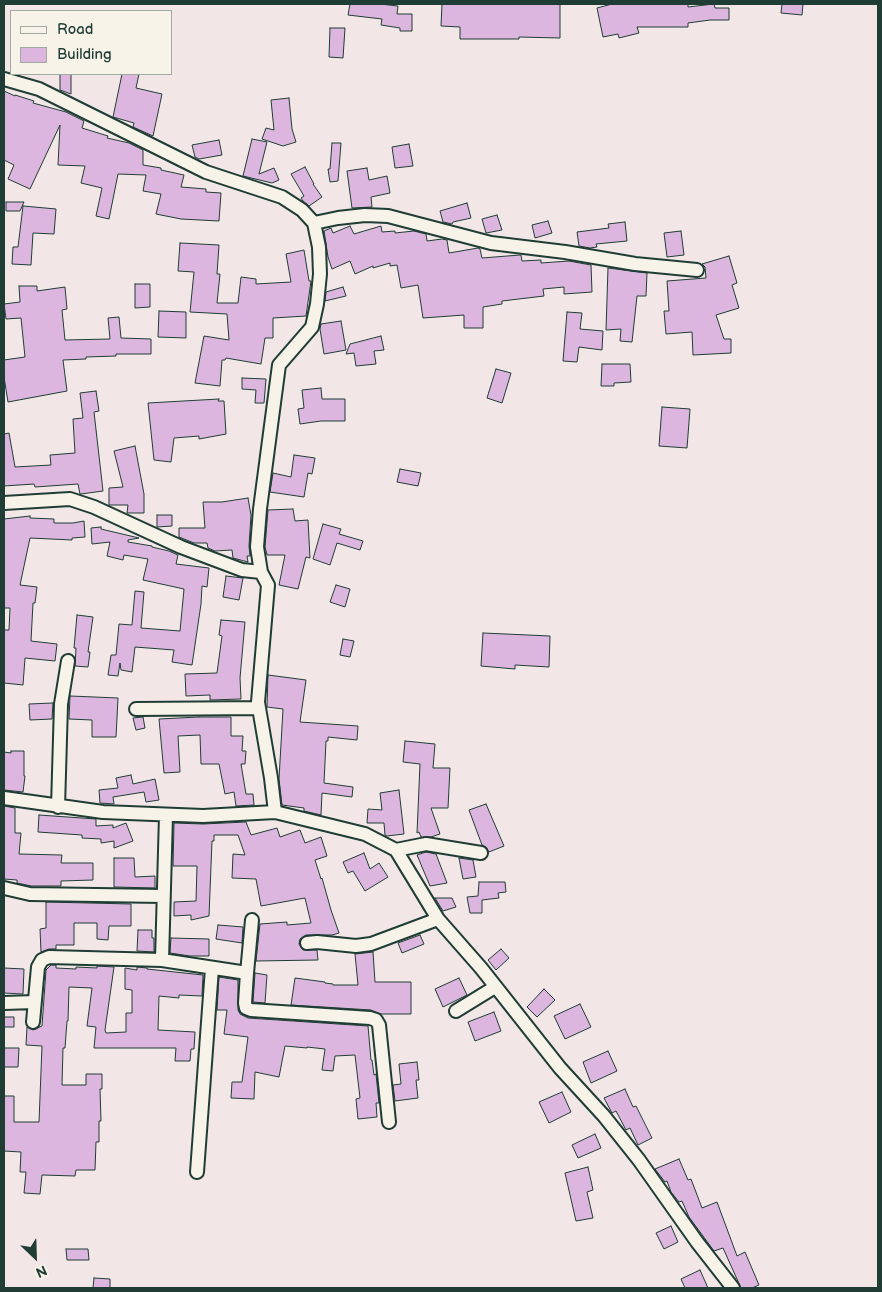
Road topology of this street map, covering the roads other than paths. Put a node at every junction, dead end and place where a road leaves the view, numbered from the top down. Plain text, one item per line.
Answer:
1 (4, 78) edge
2 (314, 223) junction
3 (697, 270) dead end
4 (4, 503) edge
5 (261, 572) junction
6 (68, 661) dead end
7 (259, 708) junction
8 (136, 709) dead end
9 (4, 798) edge
10 (58, 807) junction
11 (275, 812) junction
12 (166, 815) junction
13 (396, 850) junction
14 (481, 853) dead end
15 (4, 888) edge
16 (163, 896) junction
17 (438, 919) junction
18 (252, 920) dead end
19 (307, 943) dead end
20 (162, 960) junction
21 (212, 968) junction
22 (247, 973) junction
23 (495, 987) junction
24 (34, 1002) junction
25 (4, 1003) edge
26 (456, 1011) dead end
27 (33, 1022) dead end
28 (389, 1122) dead end
29 (197, 1172) dead end
30 (733, 1288) edge

1 - 2 street
2 - 3 street
2 - 5 street
4 - 5 street
5 - 7 street
6 - 10 street
7 - 8 street
7 - 11 street
9 - 10 street
10 - 12 street
11 - 12 street
11 - 13 street
12 - 16 street
13 - 14 street
13 - 17 street
15 - 16 street
16 - 20 street
17 - 19 street
17 - 23 street
18 - 22 street
20 - 21 street
20 - 24 street
21 - 22 street
21 - 29 street
22 - 28 street
23 - 26 street
23 - 30 street
24 - 25 street
24 - 27 street

